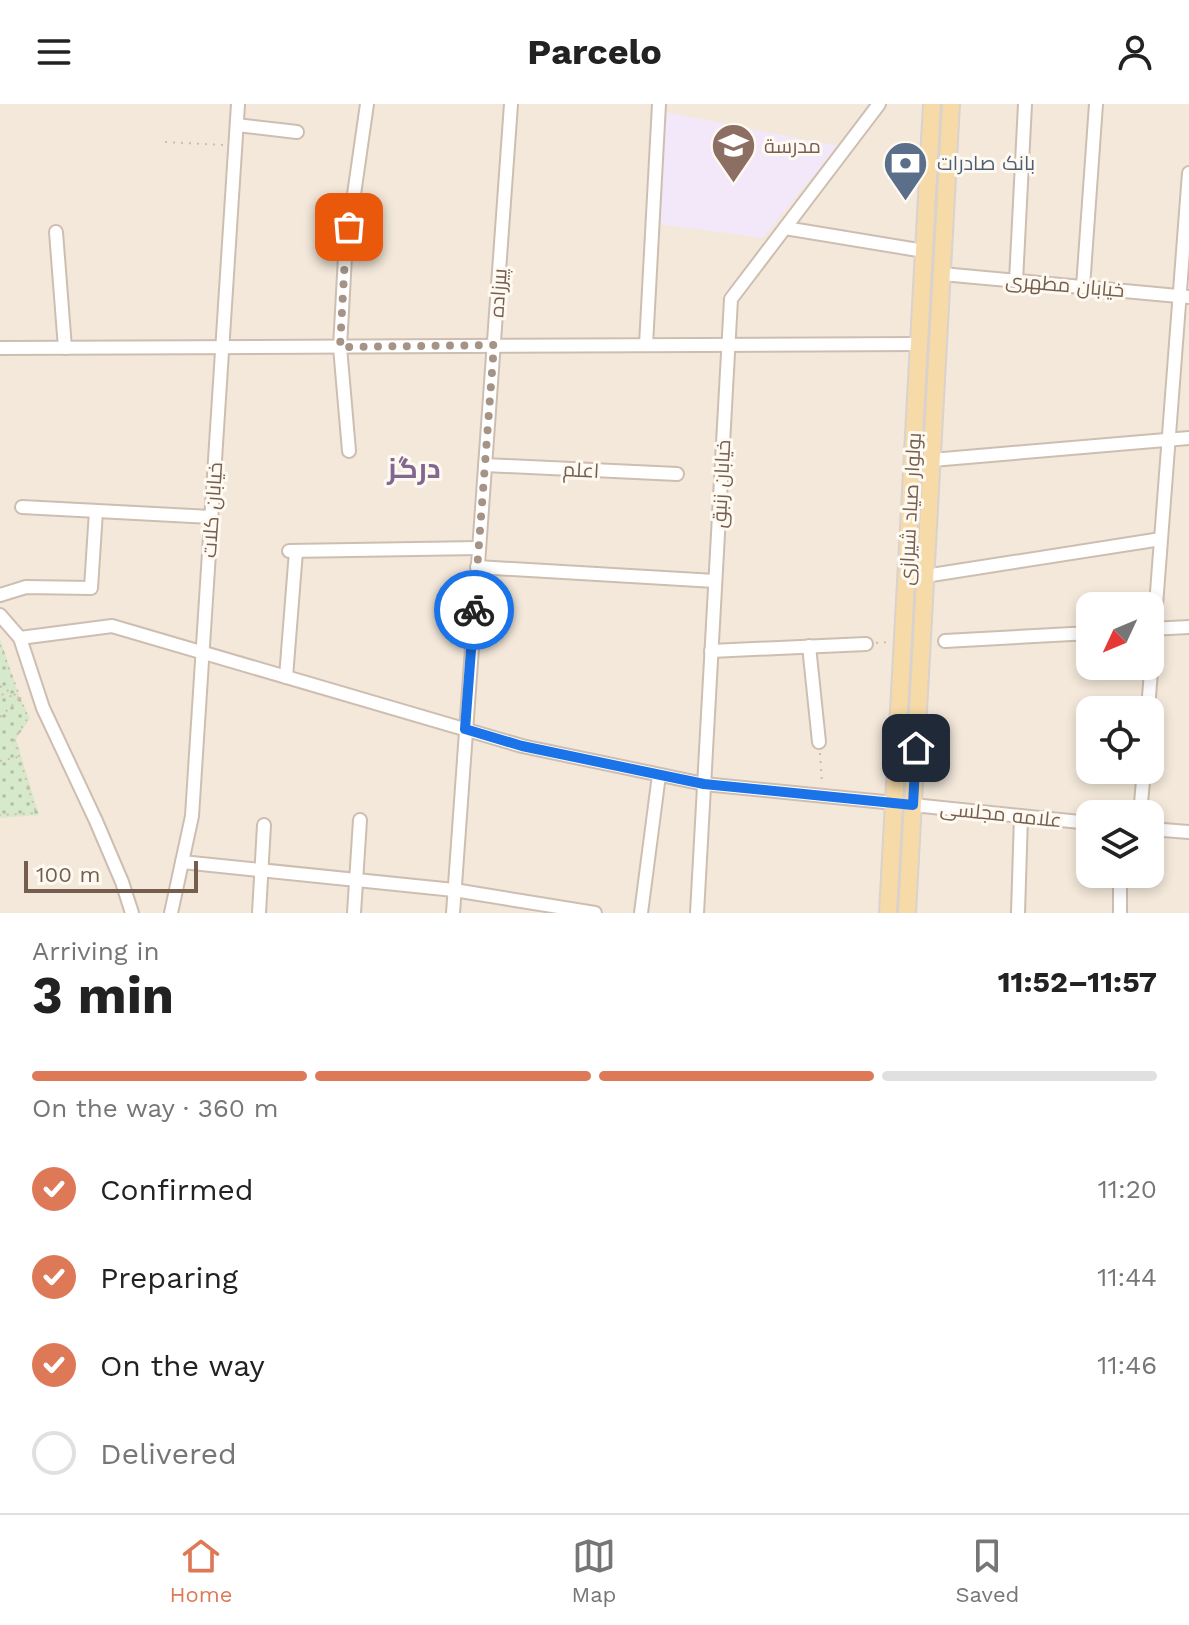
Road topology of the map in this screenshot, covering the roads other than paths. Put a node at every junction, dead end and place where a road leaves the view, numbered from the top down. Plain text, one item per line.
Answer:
1 (238, 104) edge
2 (367, 104) edge
3 (511, 104) edge
4 (659, 104) edge
5 (879, 104) edge
6 (932, 104) edge
7 (951, 104) edge
8 (1025, 104) edge
9 (1096, 104) edge
10 (237, 125) junction
11 (297, 132) dead end
12 (1189, 173) edge
13 (785, 228) junction
14 (56, 232) dead end
15 (924, 251) junction
16 (942, 274) junction
17 (1016, 281) junction
18 (1083, 287) junction
19 (1184, 296) edge
20 (728, 344) junction
21 (919, 344) junction
22 (494, 345) junction
23 (646, 345) junction
24 (222, 346) junction
25 (340, 347) junction
26 (0, 348) edge
27 (65, 348) junction
28 (1189, 438) edge
29 (1169, 440) junction
30 (349, 451) dead end
31 (932, 460) junction
32 (485, 465) junction
33 (677, 474) dead end
34 (22, 507) dead end
35 (96, 511) junction
36 (211, 517) junction
37 (1161, 539) junction
38 (479, 548) junction
39 (477, 567) junction
40 (925, 576) junction
41 (715, 581) junction
42 (1156, 592) edge
43 (0, 595) edge
44 (0, 615) edge
45 (1189, 627) edge
46 (1164, 628) edge
47 (1076, 634) edge
48 (20, 638) junction
49 (945, 641) dead end
50 (866, 644) road end
51 (809, 646) junction
52 (711, 651) junction
53 (203, 653) junction
54 (286, 677) junction
55 (465, 729) junction
56 (819, 742) road end
57 (659, 775) junction
58 (704, 784) junction
59 (894, 803) junction
60 (913, 805) junction
61 (1021, 816) junction
62 (360, 820) dead end
63 (1076, 822) edge
64 (264, 825) dead end
65 (1164, 830) edge
66 (1189, 832) edge
67 (182, 862) junction
68 (262, 870) junction
69 (356, 880) junction
70 (1120, 888) edge
71 (454, 890) junction
72 (132, 913) edge
73 (171, 913) edge
74 (259, 913) edge
75 (354, 913) edge
76 (453, 913) edge
77 (595, 913) edge
78 (641, 913) edge
79 (697, 913) edge
80 (888, 913) edge
81 (907, 913) edge
82 (1018, 913) edge
83 (1120, 913) edge

1 - 10 street, خیابان کلات
2 - 25 street
3 - 22 street, پیرزاده
4 - 23 street
5 - 13 street, خیابان زنبق
6 - 15 main road, بولوار صیاد شیرازی
7 - 16 main road, بولوار صیاد شیرازی
8 - 17 street
9 - 18 street
10 - 11 street
10 - 24 street, خیابان کلات
12 - 19 street
13 - 15 street
13 - 20 street, خیابان زنبق
14 - 27 street
15 - 21 main road, بولوار صیاد شیرازی
16 - 17 street, خیابان مطهری
16 - 31 main road, بولوار صیاد شیرازی
17 - 18 street, خیابان مطهری
18 - 19 street, خیابان مطهری
19 - 29 street
20 - 21 street
20 - 23 street
20 - 41 street, خیابان زنبق
21 - 59 main road, بولوار صیاد شیرازی
22 - 23 street
22 - 25 street
22 - 32 street, پیرزاده
24 - 25 street
24 - 27 street
24 - 36 street, خیابان کلات
25 - 30 street
26 - 27 street
28 - 29 street
29 - 31 street
29 - 37 street
31 - 40 main road, بولوار صیاد شیرازی
32 - 33 street, اعلم
32 - 38 street, پیرزاده
34 - 35 street
35 - 36 street
35 - 43 street
36 - 53 street, خیابان کلات
37 - 40 street
37 - 42 street
38 - 39 street, پیرزاده
38 - 54 street
39 - 41 street
39 - 55 street, پیرزاده
40 - 60 main road, بولوار صیاد شیرازی
41 - 52 street, خیابان زنبق
44 - 48 street
45 - 46 street
47 - 49 street
48 - 53 street
48 - 72 street
50 - 51 street
51 - 52 street
51 - 56 street
52 - 58 street, خیابان زنبق
53 - 54 street
53 - 67 street, خیابان کلات
54 - 55 street
55 - 57 street
55 - 71 street, پیرزاده
57 - 58 street
57 - 78 street
58 - 59 street
58 - 79 street, خیابان زنبق
59 - 60 main road
59 - 80 main road, بولوار صیاد شیرازی
60 - 61 street, علامه مجلسی
60 - 81 main road, بولوار صیاد شیرازی
61 - 63 street, علامه مجلسی
61 - 82 street
62 - 69 street
64 - 68 street
65 - 66 street
67 - 68 street
67 - 73 street, خیابان کلات
68 - 69 street
68 - 74 street
69 - 71 street
69 - 75 street
70 - 83 street
71 - 76 street, پیرزاده
71 - 77 street

